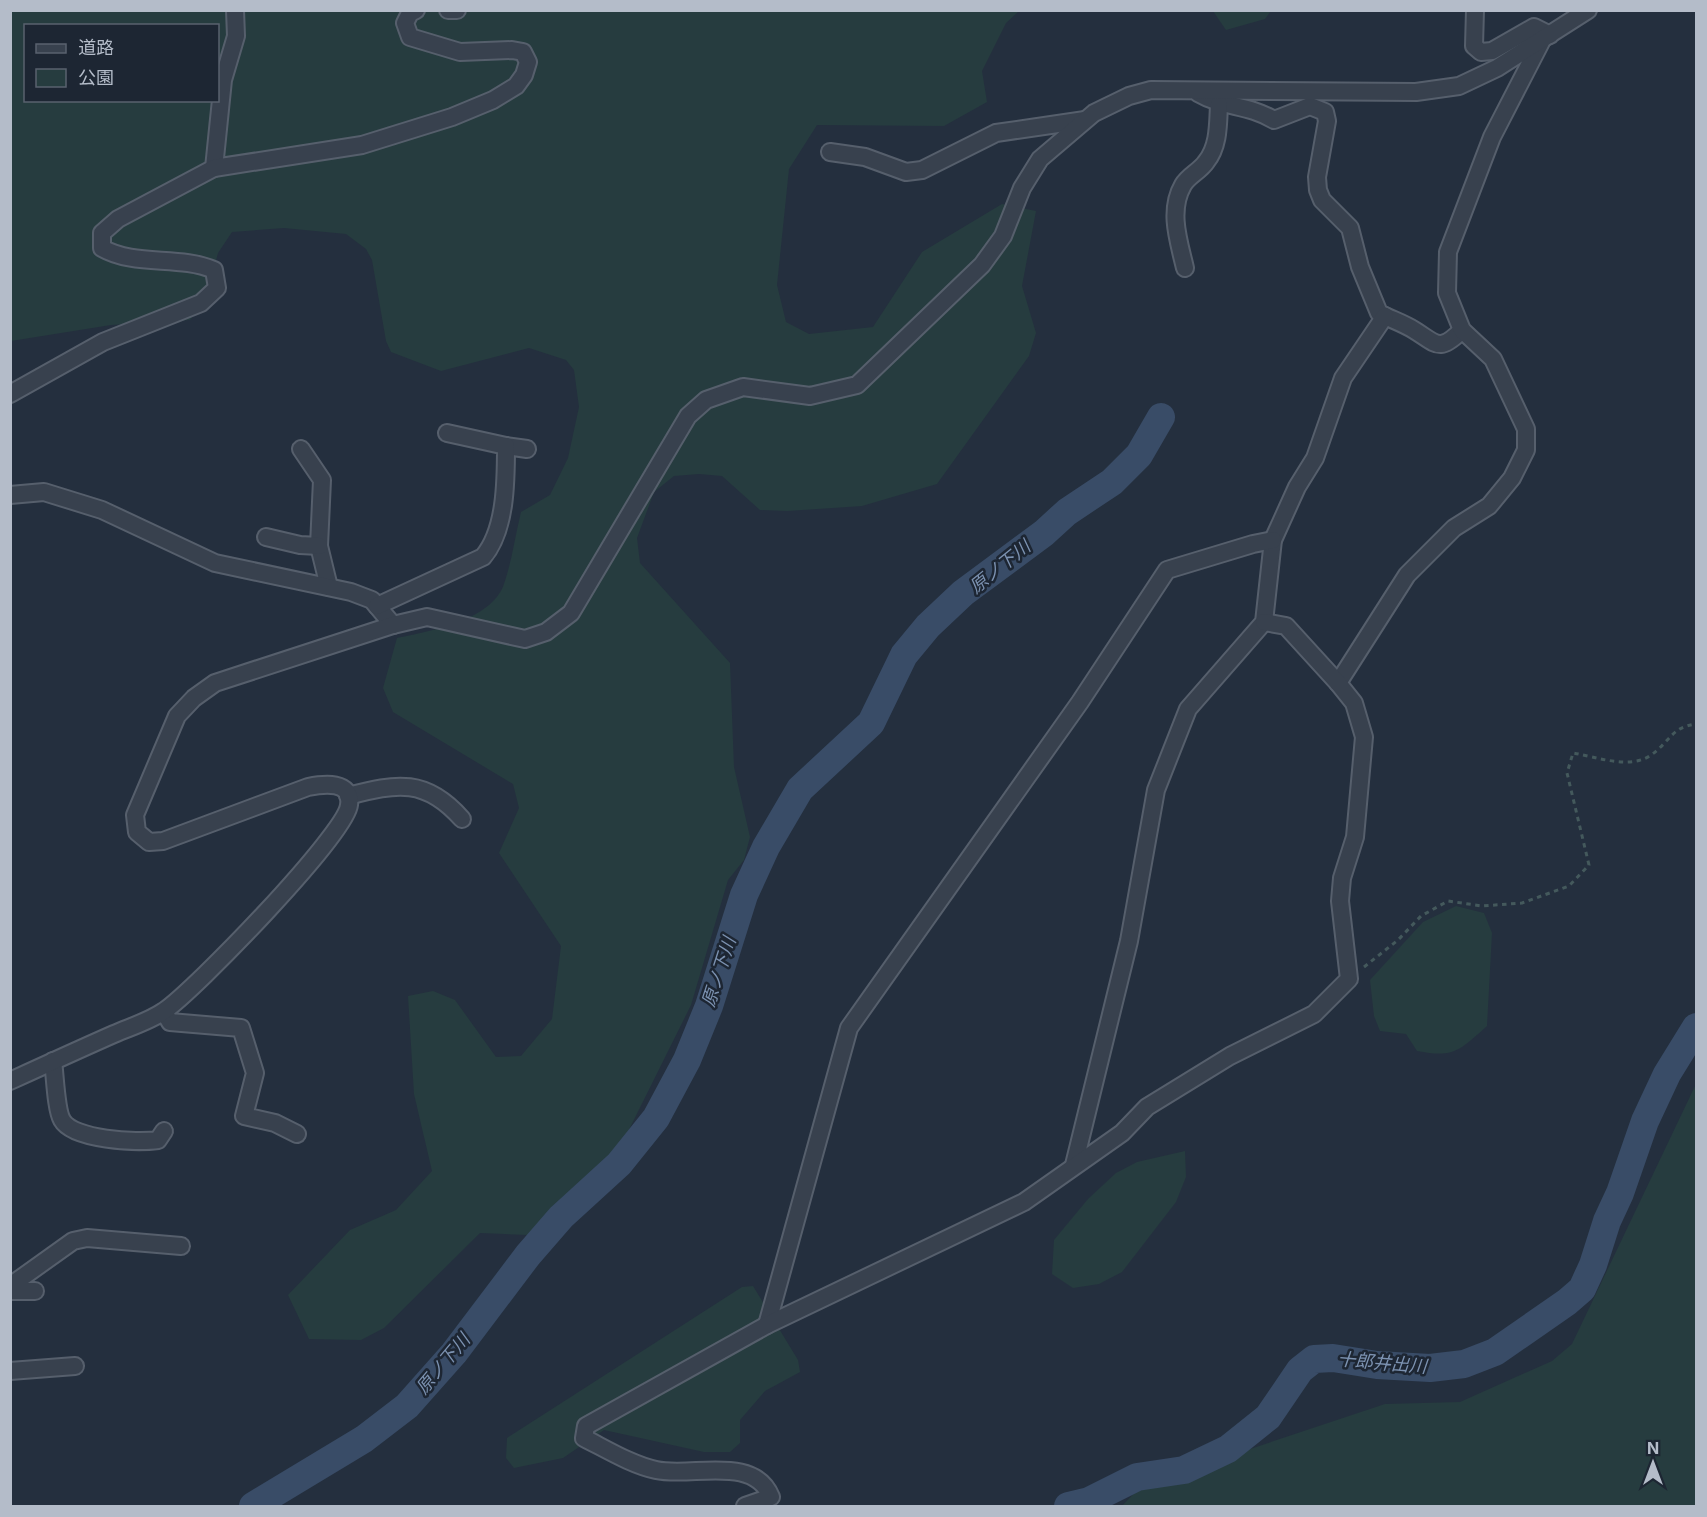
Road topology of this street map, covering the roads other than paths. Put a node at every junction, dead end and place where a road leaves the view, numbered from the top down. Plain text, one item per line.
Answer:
1 (235, 10) edge
2 (416, 10) edge
3 (448, 10) edge
4 (456, 10) edge
5 (1475, 10) edge
6 (1588, 10) edge
7 (1546, 38) junction
8 (1194, 91) junction
9 (1219, 104) junction
10 (1086, 120) junction
11 (830, 152) dead end
12 (214, 168) junction
13 (1185, 268) dead end
14 (1385, 316) junction
15 (1462, 330) junction
16 (10, 394) edge
17 (447, 433) dead end
18 (506, 446) junction
19 (302, 449) dead end
20 (527, 450) dead end
21 (10, 495) edge
22 (266, 537) dead end
23 (1274, 540) junction
24 (319, 546) junction
25 (329, 587) junction
26 (377, 606) junction
27 (1264, 622) junction
28 (393, 625) junction
29 (1338, 682) junction
30 (348, 796) junction
31 (462, 819) dead end
32 (164, 1012) junction
33 (54, 1061) junction
34 (10, 1081) edge
35 (164, 1131) dead end
36 (297, 1134) dead end
37 (1074, 1165) junction
38 (181, 1246) dead end
39 (10, 1288) edge
40 (35, 1291) dead end
41 (767, 1325) junction
42 (75, 1366) dead end
43 (10, 1371) edge
44 (745, 1506) edge

1 - 12 street
2 - 12 street
3 - 4 street
5 - 7 street
6 - 7 street
7 - 8 street
7 - 15 street
8 - 9 street
8 - 10 street
9 - 13 street
9 - 14 street
10 - 11 street
10 - 28 street
12 - 16 street
14 - 15 street
14 - 23 street
15 - 29 street
17 - 18 street
18 - 20 street
18 - 26 street
19 - 24 street
21 - 25 street
22 - 24 street
23 - 27 street
23 - 41 street
24 - 25 street
25 - 26 street
26 - 28 street
27 - 29 street
27 - 37 street
28 - 30 street
29 - 37 street
30 - 31 street
30 - 32 street
32 - 33 street
32 - 36 street
33 - 34 street
33 - 35 street
37 - 41 street
38 - 39 street
39 - 40 street
41 - 44 street
42 - 43 street

